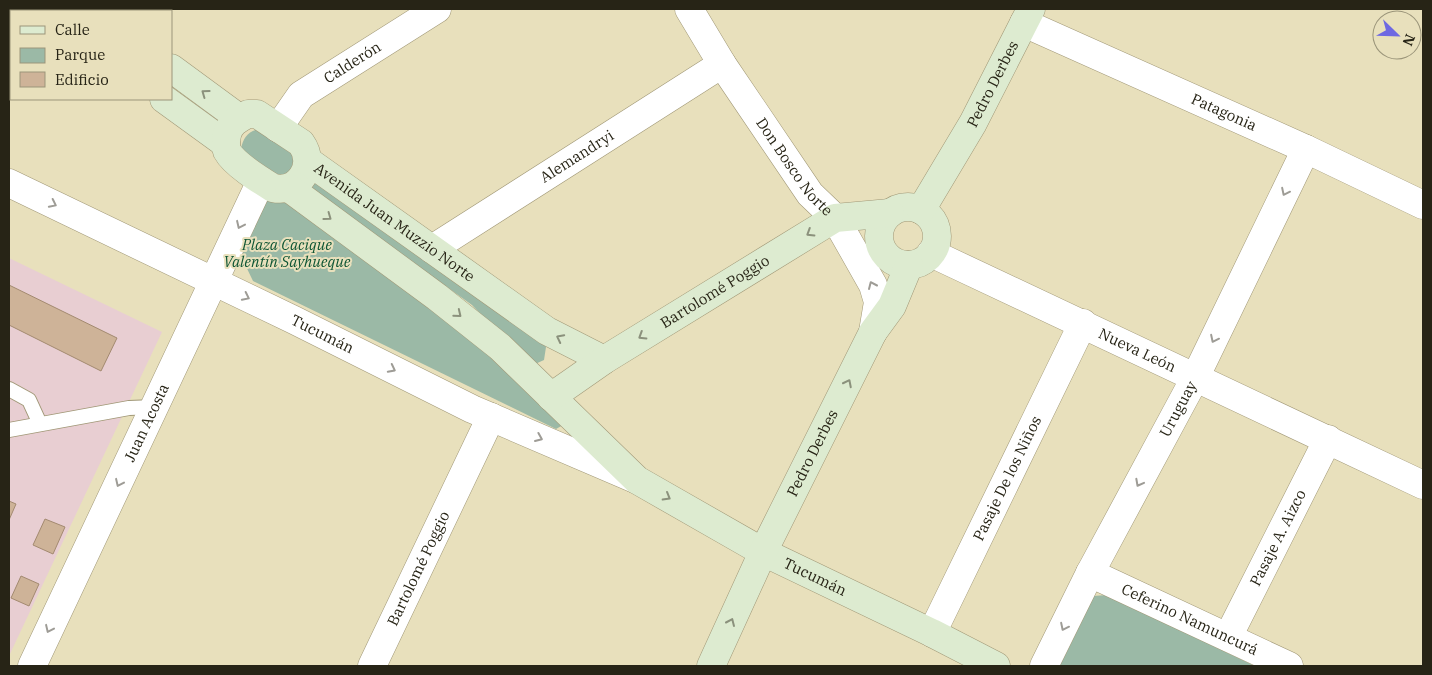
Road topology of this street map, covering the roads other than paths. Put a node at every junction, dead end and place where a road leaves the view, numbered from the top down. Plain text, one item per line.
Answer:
1 (437, 9) edge
2 (689, 9) edge
3 (1027, 16) edge
4 (722, 64) junction
5 (172, 69) edge
6 (165, 100) edge
7 (239, 118) junction
8 (278, 128) junction
9 (226, 144) junction
10 (1306, 149) junction
11 (308, 161) junction
12 (261, 181) junction
13 (9, 183) edge
14 (289, 188) junction
15 (1423, 205) edge
16 (921, 210) junction
17 (890, 213) junction
18 (835, 218) junction
19 (432, 249) junction
20 (921, 259) junction
21 (214, 282) junction
22 (1082, 323) junction
23 (874, 332) junction
24 (604, 360) junction
25 (1195, 378) junction
26 (9, 389) edge
27 (551, 397) junction
28 (154, 407) junction
29 (491, 417) junction
30 (40, 424) junction
31 (9, 430) edge
32 (1328, 439) junction
33 (636, 480) junction
34 (1423, 485) edge
35 (763, 552) junction
36 (1090, 573) junction
37 (932, 633) junction
38 (1228, 636) junction
39 (34, 666) edge
40 (372, 666) edge
41 (711, 666) edge
42 (996, 666) edge
43 (1044, 666) edge
44 (1289, 666) edge

1 - 8 street, Calderón
2 - 4 street, Don Bosco Norte
3 - 10 street, Patagonia
3 - 16 main road, Pedro Derbes
4 - 18 street, Don Bosco Norte
4 - 19 street, Alemandryi
7 -> 5 main road
6 - 9 main road
7 - 8 main road, Avenida Juan Muzzio Norte
7 - 9 main road
8 - 11 main road, Avenida Juan Muzzio Norte
9 - 12 main road
10 - 15 street, Patagonia
10 -> 25 street, Uruguay
11 - 14 main road
11 - 19 main road, Avenida Juan Muzzio Norte
12 - 14 main road
12 -> 21 street, Juan Acosta
13 -> 21 street, Tucumán
14 -> 27 main road
16 - 17 main road
16 - 20 main road
17 - 18 main road, Bartolomé Poggio
17 - 20 main road
23 -> 18 street, Don Bosco Norte
18 -> 24 main road, Bartolomé Poggio
24 -> 19 main road, Avenida Juan Muzzio Norte
20 - 22 street, Nueva León
20 - 23 main road, Pedro Derbes
21 - 28 street, Juan Acosta
21 -> 29 street, Tucumán
22 - 25 street, Nueva León
22 - 37 street, Pasaje De los Niños
35 -> 23 main road, Pedro Derbes
24 - 27 main road, Bartolomé Poggio
25 - 32 street, Nueva León
25 -> 36 street, Uruguay
26 - 30 lane
27 - 33 main road, Tucumán
28 - 30 lane
28 -> 39 street, Juan Acosta
29 -> 33 street, Tucumán
29 - 40 street, Bartolomé Poggio
30 - 31 lane
32 - 34 street, Nueva León
32 - 38 street, Pasaje A. Aizco
33 -> 35 main road, Tucumán
35 - 37 main road, Tucumán
41 -> 35 main road, Pedro Derbes
36 - 38 street, Ceferino Namuncurá
36 -> 43 street, Uruguay
37 - 42 main road, Tucumán
38 - 44 street, Ceferino Namuncurá

